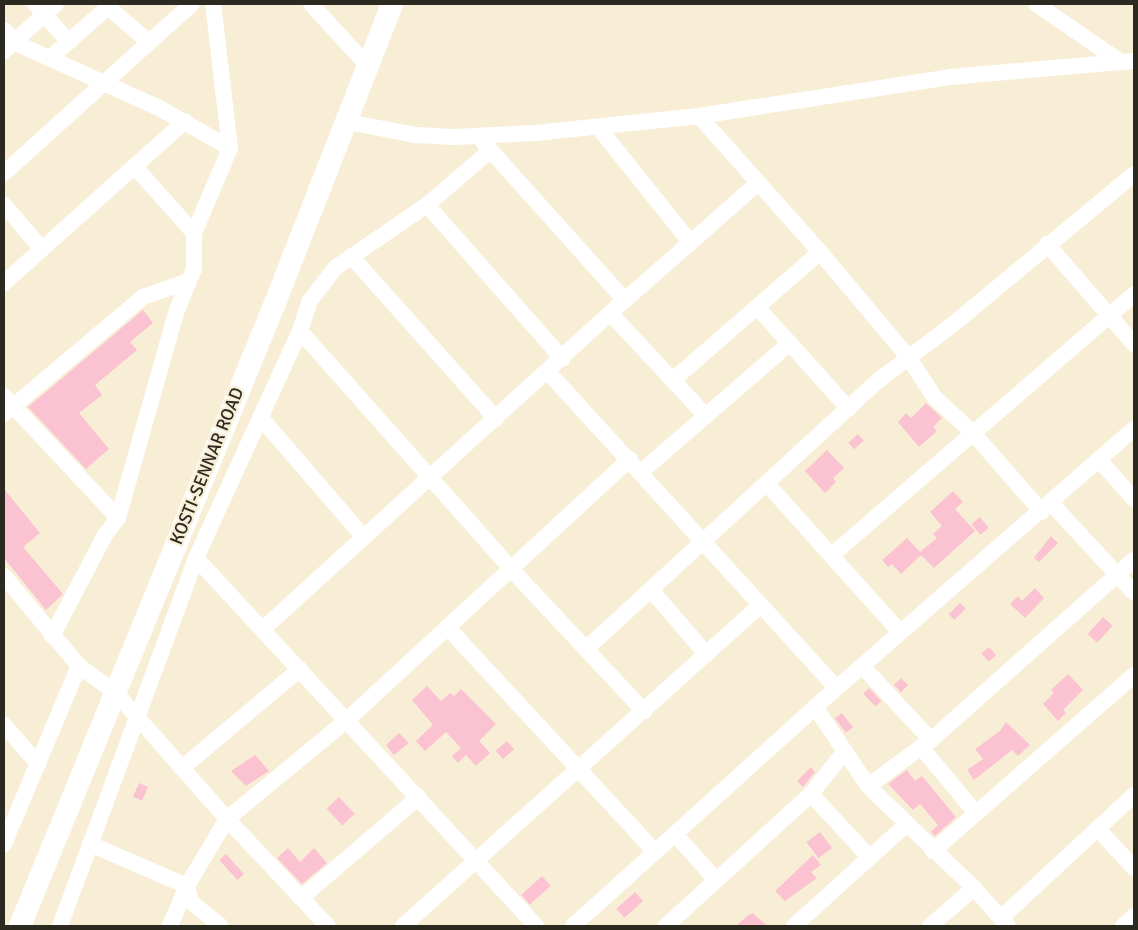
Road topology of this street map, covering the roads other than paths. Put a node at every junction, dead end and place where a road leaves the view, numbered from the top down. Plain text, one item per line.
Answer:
1 (192, 4) edge
2 (213, 4) edge
3 (311, 4) edge
4 (392, 4) edge
5 (1036, 4) edge
6 (45, 7) edge
7 (1056, 9) edge
8 (8, 41) edge
9 (69, 42) junction
10 (149, 42) junction
11 (50, 58) junction
12 (1128, 61) edge
13 (367, 65) junction
14 (104, 84) junction
15 (699, 116) junction
16 (347, 118) junction
17 (185, 121) junction
18 (598, 127) junction
19 (478, 137) junction
20 (230, 148) junction
21 (491, 150) junction
22 (134, 167) junction
23 (4, 173) edge
24 (1134, 174) edge
25 (757, 184) junction
26 (4, 205) edge
27 (427, 205) junction
28 (194, 233) junction
29 (690, 242) junction
30 (1047, 244) junction
31 (42, 249) junction
32 (820, 252) junction
33 (351, 256) junction
34 (189, 281) junction
35 (4, 283) edge
36 (1134, 294) edge
37 (625, 300) junction
38 (757, 307) junction
39 (610, 314) junction
40 (1109, 315) junction
41 (300, 331) junction
42 (790, 343) junction
43 (1134, 344) edge
44 (908, 357) junction
45 (562, 359) junction
46 (548, 372) junction
47 (673, 380) junction
48 (7, 406) edge
49 (849, 410) junction
50 (706, 416) junction
51 (261, 418) junction
52 (496, 418) junction
53 (1134, 429) edge
54 (972, 432) junction
55 (630, 459) junction
56 (1100, 460) junction
57 (642, 472) junction
58 (431, 477) junction
59 (768, 485) junction
60 (1134, 499) edge
61 (1046, 507) junction
62 (118, 518) junction
63 (363, 536) junction
64 (704, 542) junction
65 (832, 555) junction
66 (196, 558) junction
67 (1134, 560) edge
68 (511, 569) junction
69 (1117, 575) junction
70 (4, 576) edge
71 (652, 591) junction
72 (1134, 593) edge
73 (761, 605) junction
74 (447, 627) junction
75 (263, 629) junction
76 (900, 632) junction
77 (52, 636) junction
78 (586, 649) junction
79 (707, 655) junction
80 (79, 666) junction
81 (863, 667) junction
82 (300, 669) junction
83 (1134, 675) edge
84 (837, 688) junction
85 (116, 693) junction
86 (815, 707) junction
87 (644, 711) junction
88 (137, 719) junction
89 (347, 720) junction
90 (4, 725) edge
91 (926, 744) junction
92 (845, 751) junction
93 (38, 764) junction
94 (182, 768) junction
95 (579, 768) junction
96 (868, 786) junction
97 (811, 794) junction
98 (1134, 795) edge
99 (419, 797) junction
100 (975, 812) junction
101 (227, 819) junction
102 (907, 824) junction
103 (1098, 828) junction
104 (675, 834) junction
105 (4, 844) edge
106 (90, 844) junction
107 (933, 851) junction
108 (655, 852) junction
109 (870, 858) junction
110 (478, 861) junction
111 (1134, 868) edge
112 (716, 880) junction
113 (187, 886) junction
114 (974, 888) junction
115 (301, 898) junction
116 (1134, 916) edge
117 (1004, 922) edge
118 (580, 924) edge
119 (20, 926) edge
120 (60, 926) edge
121 (170, 926) edge
122 (221, 926) edge
123 (328, 926) edge
124 (403, 926) edge
125 (536, 926) edge
126 (666, 926) edge
127 (794, 926) edge
128 (930, 926) edge
129 (1123, 926) edge

1 - 10 street
2 - 20 street
3 - 13 street
4 - 13 highway, KOSTI-SENNAR ROAD
5 - 7 street
6 - 8 street
6 - 9 street
7 - 12 street
8 - 11 street
9 - 10 street
9 - 11 street
10 - 14 street
11 - 14 street
12 - 15 street
13 - 16 highway, KOSTI-SENNAR ROAD
14 - 17 street
14 - 23 street
15 - 18 street
15 - 25 street
16 - 19 street
16 - 85 highway, KOSTI-SENNAR ROAD
17 - 20 street
17 - 22 street
18 - 19 street
18 - 29 street
19 - 21 street
20 - 28 street
21 - 27 street
21 - 37 street
22 - 28 street
22 - 31 street
24 - 30 street
25 - 29 street
25 - 32 street
26 - 31 street
27 - 33 street
27 - 45 street
28 - 34 street
29 - 37 street
30 - 40 street
30 - 44 street
31 - 35 street
32 - 38 street
32 - 44 street
33 - 41 street
33 - 52 street
34 - 48 street
34 - 62 street
36 - 40 street
37 - 39 street
38 - 42 street
38 - 47 street
39 - 45 street
39 - 47 street
40 - 43 street
40 - 54 street
41 - 51 street
41 - 58 street
42 - 49 street
42 - 50 street
44 - 49 street
44 - 54 street
45 - 46 street
46 - 52 street
46 - 55 street
47 - 50 street
48 - 62 street
49 - 59 street
50 - 57 street
51 - 63 street
51 - 66 street
52 - 58 street
53 - 56 street
54 - 61 street
54 - 65 street
55 - 57 street
55 - 68 street
56 - 60 street
56 - 61 street
57 - 64 street
58 - 63 street
58 - 68 street
59 - 64 street
59 - 65 street
61 - 69 street
61 - 76 street
62 - 77 street
63 - 75 street
64 - 71 street
64 - 73 street
65 - 76 street
66 - 75 street
66 - 88 street
67 - 69 street
68 - 74 street
68 - 78 street
69 - 72 street
69 - 91 street
70 - 77 street
71 - 78 street
71 - 79 street
73 - 79 street
73 - 84 street
74 - 89 street
74 - 95 street
75 - 82 street
76 - 81 street
77 - 80 street
78 - 87 street
79 - 87 street
80 - 85 street
80 - 93 street
81 - 84 street
81 - 91 street
82 - 89 street
82 - 94 street
83 - 100 street
84 - 86 street
85 - 88 street
85 - 119 highway, KOSTI-SENNAR ROAD
86 - 92 street
86 - 104 street
87 - 95 street
88 - 94 street
88 - 106 street
89 - 99 street
89 - 101 street
90 - 93 street
91 - 96 street
91 - 100 street
92 - 96 street
92 - 97 street
93 - 105 street
94 - 101 street
95 - 108 street
95 - 110 street
96 - 102 street
97 - 109 street
97 - 112 street
98 - 103 street
99 - 110 street
99 - 115 street
100 - 107 street
101 - 113 street
101 - 115 street
102 - 107 street
102 - 109 street
103 - 111 street
103 - 117 street
104 - 108 street
104 - 112 street
106 - 113 street
106 - 120 street
107 - 114 street
108 - 118 street
109 - 127 street
110 - 124 street
110 - 125 street
112 - 126 street
113 - 121 street
113 - 122 street
114 - 117 street
114 - 128 street
115 - 123 street
116 - 129 street

